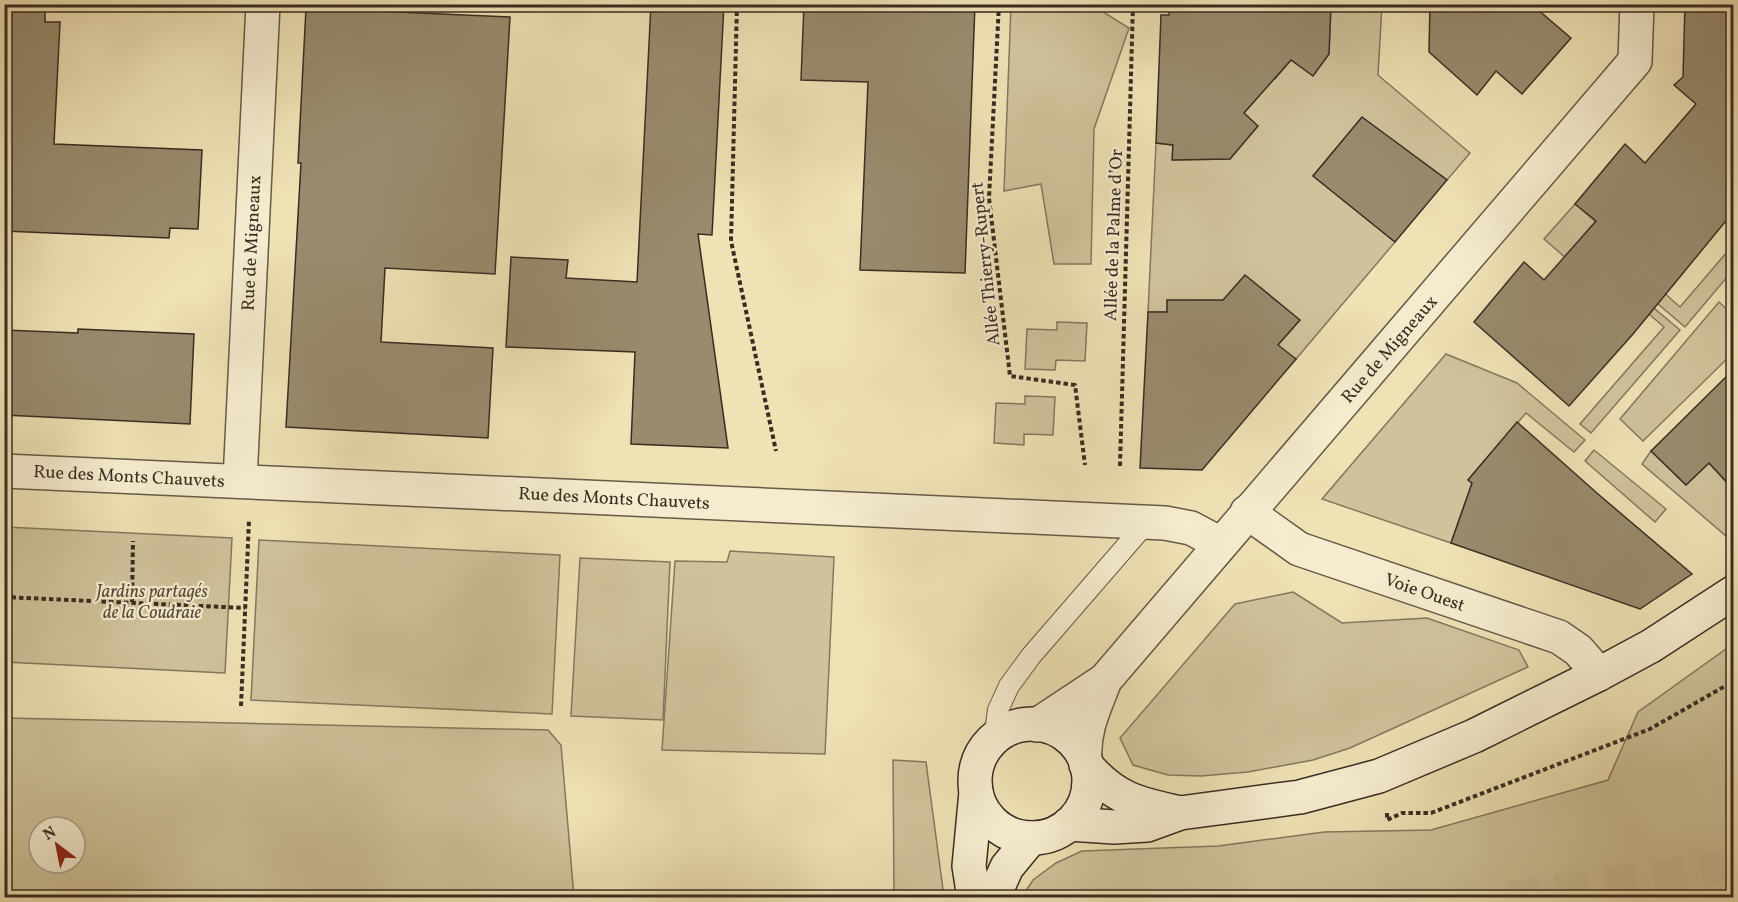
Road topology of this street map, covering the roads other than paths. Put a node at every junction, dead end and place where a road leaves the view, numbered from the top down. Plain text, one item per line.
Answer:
1 (263, 4) edge
2 (1637, 4) edge
3 (4, 471) edge
4 (240, 481) junction
5 (1247, 512) junction
6 (1148, 522) junction
7 (1219, 543) junction
8 (1734, 592) edge
9 (1599, 674) junction
10 (1106, 680) junction
11 (1037, 725) junction
12 (994, 739) junction
13 (1086, 762) junction
14 (976, 792) junction
15 (1180, 813) junction
16 (1069, 824) junction
17 (1031, 838) junction
18 (974, 897) edge
19 (993, 897) edge

1 - 4 street, Rue de Migneaux
2 - 5 street, Rue de Migneaux
3 - 4 street, Rue des Monts Chauvets
4 - 6 street, Rue des Monts Chauvets
5 - 7 street, Rue de Migneaux
5 - 9 street, Voie Ouest
6 - 7 street, Rue des Monts Chauvets
6 - 12 lane
7 - 10 street, Rue de Migneaux
8 - 9 street
9 - 15 street
10 - 11 street, Rue de Migneaux
10 - 13 street, Rue de Migneaux
11 - 12 street, Rue de Migneaux
11 - 13 street
12 - 14 street
13 - 15 street
13 - 16 street, Rue de Migneaux
14 - 17 street
14 - 18 street
15 - 16 street
16 - 17 street
17 - 19 street

